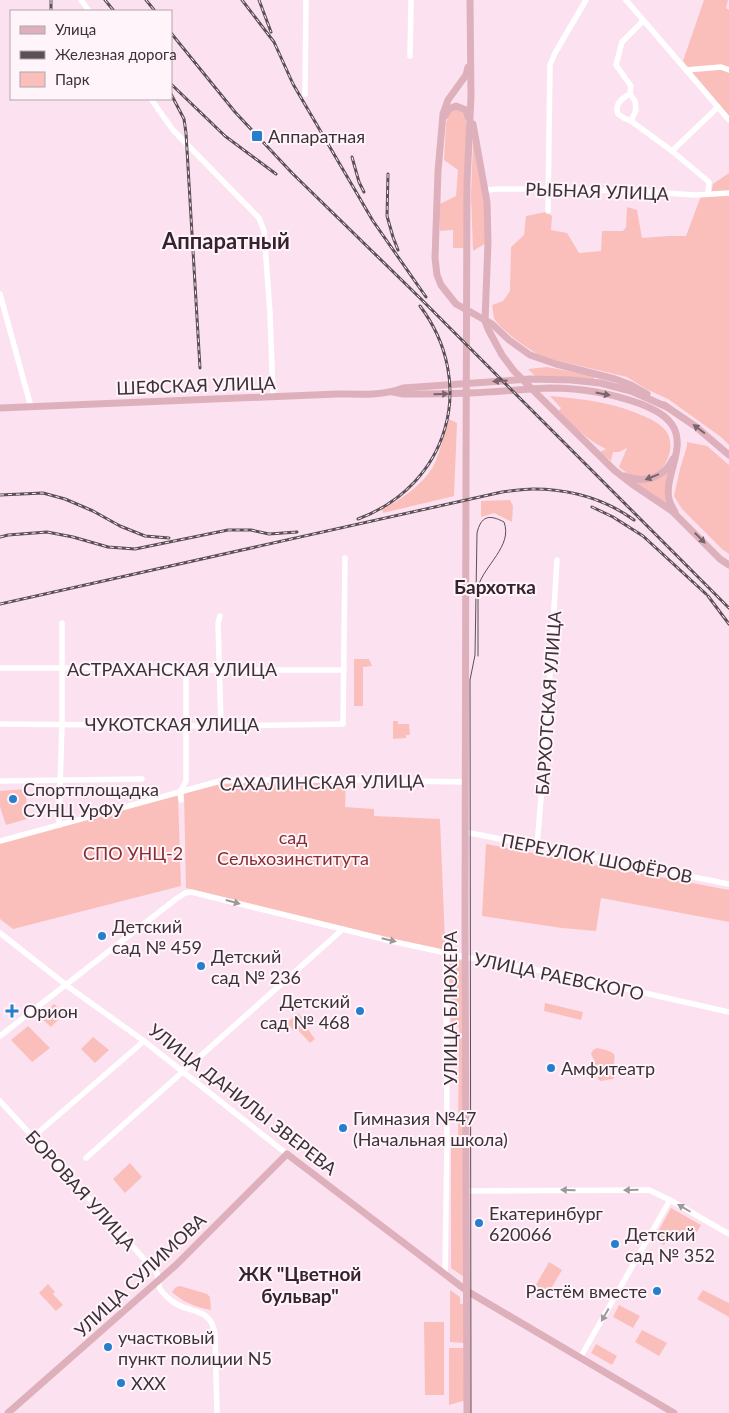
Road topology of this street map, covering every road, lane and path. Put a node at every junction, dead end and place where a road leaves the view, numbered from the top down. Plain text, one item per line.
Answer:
1 (306, 0) edge
2 (411, 0) edge
3 (470, 0) edge
4 (586, 0) edge
5 (626, 0) edge
6 (643, 21) junction
7 (410, 56) dead end
8 (470, 56) junction
9 (686, 70) junction
10 (729, 70) edge
11 (305, 94) dead end
12 (452, 94) junction
13 (630, 94) junction
14 (152, 100) edge
15 (470, 100) junction
16 (718, 107) junction
17 (729, 120) edge
18 (631, 121) junction
19 (442, 123) junction
20 (469, 126) junction
21 (672, 151) junction
22 (549, 189) junction
23 (486, 190) junction
24 (729, 193) edge
25 (708, 194) junction
26 (548, 211) dead end
27 (0, 294) edge
28 (485, 321) junction
29 (392, 392) junction
30 (273, 397) junction
31 (31, 407) junction
32 (667, 407) junction
33 (0, 408) edge
34 (676, 447) junction
35 (729, 455) edge
36 (614, 470) junction
37 (679, 517) junction
38 (345, 558) dead end
39 (557, 560) dead end
40 (729, 566) edge
41 (220, 616) dead end
42 (62, 623) dead end
43 (0, 668) edge
44 (61, 668) junction
45 (186, 670) junction
46 (220, 670) junction
47 (344, 670) junction
48 (0, 724) edge
49 (62, 724) junction
50 (186, 725) junction
51 (221, 726) junction
52 (60, 779) junction
53 (142, 779) dead end
54 (0, 781) edge
55 (466, 782) junction
56 (180, 792) junction
57 (181, 800) dead end
58 (60, 825) junction
59 (466, 832) junction
60 (0, 841) edge
61 (537, 846) junction
62 (729, 884) edge
63 (343, 929) junction
64 (0, 933) edge
65 (446, 953) junction
66 (465, 957) junction
67 (66, 985) junction
68 (729, 1012) edge
69 (0, 1036) edge
70 (144, 1041) junction
71 (183, 1072) junction
72 (0, 1101) edge
73 (33, 1137) junction
74 (288, 1154) junction
75 (86, 1158) dead end
76 (466, 1191) junction
77 (670, 1200) junction
78 (729, 1234) edge
79 (445, 1274) junction
80 (158, 1280) junction
81 (468, 1291) junction
82 (580, 1358) junction
83 (8, 1413) edge
84 (217, 1413) edge
85 (467, 1413) edge
86 (674, 1413) edge

1 - 11 street
2 - 7 street
3 - 8 main road
4 - 22 street
5 - 6 street
6 - 9 street
6 - 13 street
8 - 12 main road
8 - 15 main road
9 - 10 street
9 - 16 street
12 - 15 main road
12 - 19 main road
13 - 18 street
13 - 18 street, РЫБНАЯ УЛИЦА
14 - 30 street
15 - 20 main road, УЛИЦА БЛЮХЕРА
15 - 23 main road
16 - 17 street
16 - 21 street
18 - 21 street, РЫБНАЯ УЛИЦА
19 - 20 main road
19 - 28 main road
20 - 55 main road, УЛИЦА БЛЮХЕРА
21 - 25 street, РЫБНАЯ УЛИЦА
22 - 23 street, РЫБНАЯ УЛИЦА
22 - 25 street, РЫБНАЯ УЛИЦА
22 - 26 street
23 - 28 main road
24 - 25 street, РЫБНАЯ УЛИЦА
27 - 31 street
28 - 32 main road
28 - 36 main road
29 - 30 main road, ШЕФСКАЯ УЛИЦА
32 -> 29 main road
29 -> 34 main road
30 - 31 main road, ШЕФСКАЯ УЛИЦА
31 - 33 main road, ШЕФСКАЯ УЛИЦА
35 -> 32 main road
34 -> 36 main road
34 - 37 main road
36 - 37 main road
37 -> 40 main road
38 - 47 street
39 - 61 street, БАРХОТСКАЯ УЛИЦА
41 - 46 street
42 - 44 street
43 - 44 street, АСТРАХАНСКАЯ УЛИЦА
44 - 45 street, АСТРАХАНСКАЯ УЛИЦА
44 - 49 street
45 - 46 street, АСТРАХАНСКАЯ УЛИЦА
45 - 50 street
46 - 47 street, АСТРАХАНСКАЯ УЛИЦА
46 - 51 street
47 - 51 street, ЧУКОТСКАЯ УЛИЦА
48 - 49 street, ЧУКОТСКАЯ УЛИЦА
49 - 50 street, ЧУКОТСКАЯ УЛИЦА
49 - 52 street
50 - 51 street, ЧУКОТСКАЯ УЛИЦА
50 - 56 street
52 - 53 street
52 - 54 street
52 - 58 street
55 - 56 street, САХАЛИНСКАЯ УЛИЦА
55 - 59 main road, УЛИЦА БЛЮХЕРА
56 - 57 street
56 - 58 street, САХАЛИНСКАЯ УЛИЦА
58 - 60 street, САХАЛИНСКАЯ УЛИЦА
59 - 61 street, ПЕРЕУЛОК ШОФЁРОВ
59 - 66 main road, УЛИЦА БЛЮХЕРА
61 - 62 street, ПЕРЕУЛОК ШОФЁРОВ
63 -> 65 street, УЛИЦА РАЕВСКОГО
67 -> 63 street, УЛИЦА РАЕВСКОГО
63 - 71 street
64 - 67 street, УЛИЦА ДАНИЛЫ ЗВЕРЕВА
65 - 66 street, УЛИЦА РАЕВСКОГО
65 - 79 street
66 - 68 street, УЛИЦА РАЕВСКОГО
66 - 76 main road, УЛИЦА БЛЮХЕРА
67 - 69 street
67 - 70 street, УЛИЦА ДАНИЛЫ ЗВЕРЕВА
70 - 71 street, УЛИЦА ДАНИЛЫ ЗВЕРЕВА
70 - 73 street
71 - 74 street, УЛИЦА ДАНИЛЫ ЗВЕРЕВА
71 - 75 street
72 - 73 street, БОРОВАЯ УЛИЦА
73 - 80 street, БОРОВАЯ УЛИЦА
74 - 79 main road, УЛИЦА ДАНИЛЫ ЗВЕРЕВА
74 - 80 main road, УЛИЦА СУЛИМОВА
77 -> 76 street
76 - 81 main road, УЛИЦА БЛЮХЕРА
78 -> 77 street
77 -> 82 street
79 - 81 main road, УЛИЦА ДАНИЛЫ ЗВЕРЕВА
80 - 83 main road, УЛИЦА СУЛИМОВА
80 - 84 street, БОРОВАЯ УЛИЦА
81 - 82 main road, УЛИЦА ДАНИЛЫ ЗВЕРЕВА
81 - 85 main road, УЛИЦА БЛЮХЕРА
82 - 86 main road, УЛИЦА ДАНИЛЫ ЗВЕРЕВА

